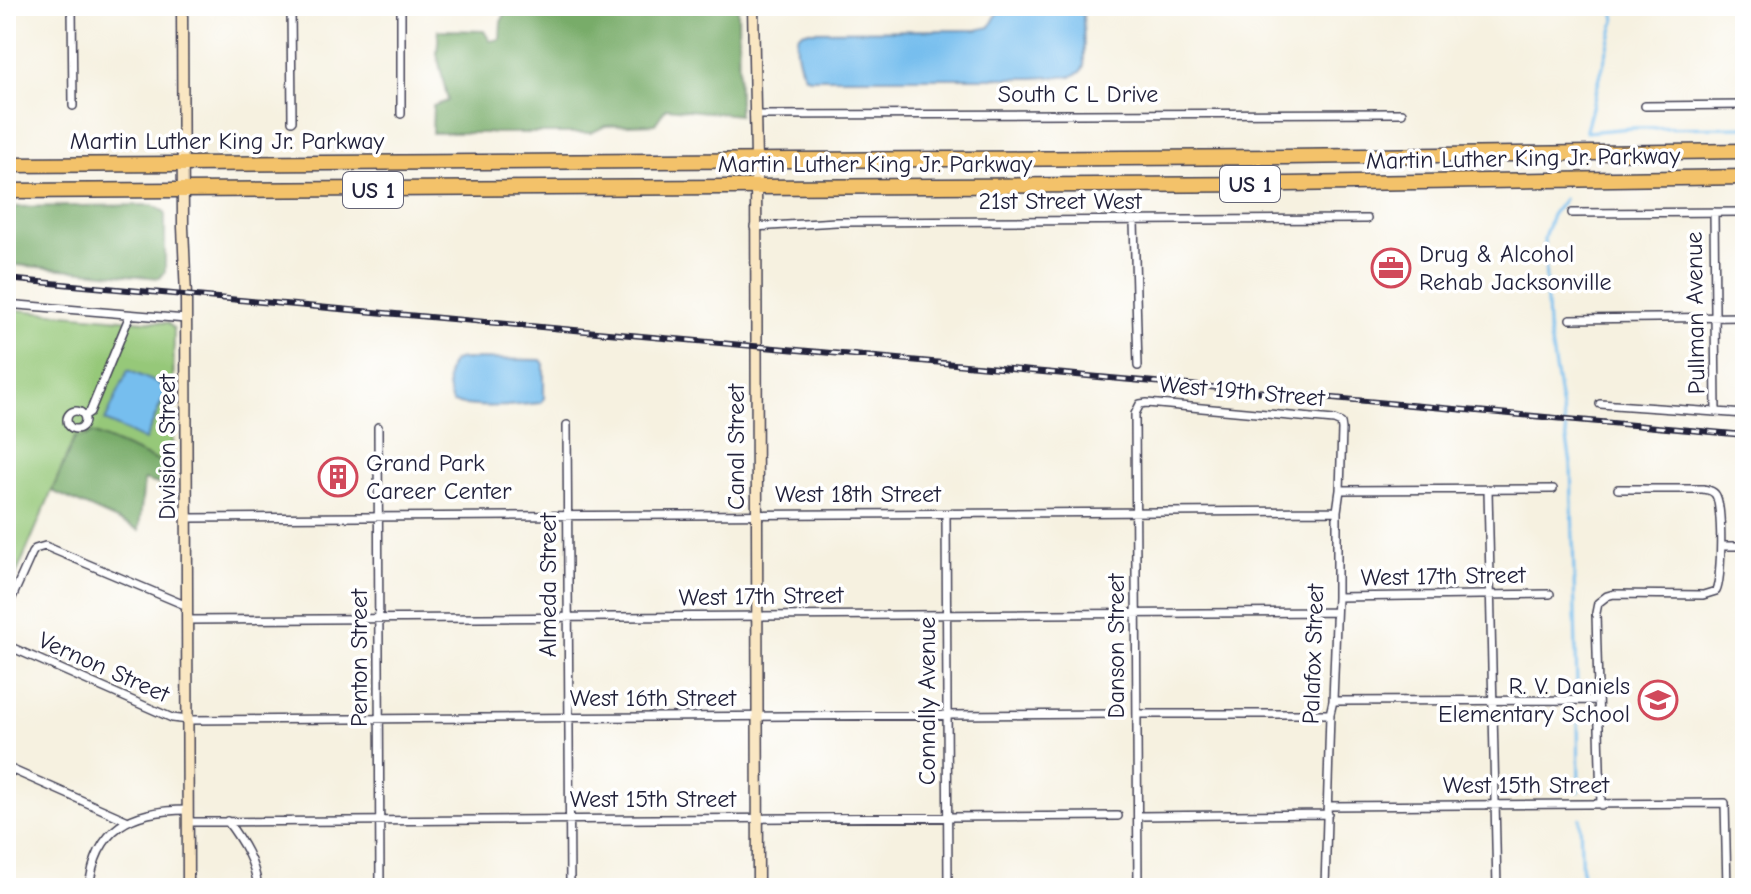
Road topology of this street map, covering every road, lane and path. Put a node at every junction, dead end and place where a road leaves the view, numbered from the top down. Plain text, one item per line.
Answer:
1 (72, 6) edge
2 (182, 6) edge
3 (291, 6) edge
4 (401, 6) edge
5 (753, 6) edge
6 (1745, 105) edge
7 (73, 106) dead end
8 (1645, 106) dead end
9 (1402, 113) dead end
10 (401, 114) dead end
11 (754, 115) junction
12 (292, 121) dead end
13 (1745, 151) edge
14 (756, 160) junction
15 (183, 164) junction
16 (6, 165) edge
17 (1745, 177) edge
18 (755, 187) junction
19 (6, 191) edge
20 (183, 191) junction
21 (1714, 212) junction
22 (1745, 212) edge
23 (1572, 213) dead end
24 (1367, 219) dead end
25 (1134, 221) junction
26 (754, 227) junction
27 (6, 304) edge
28 (130, 315) junction
29 (1716, 317) junction
30 (1745, 317) edge
31 (186, 319) junction
32 (1570, 319) dead end
33 (1138, 366) dead end
34 (1140, 404) joint
35 (1600, 404) dead end
36 (1716, 412) junction
37 (1745, 414) edge
38 (84, 416) dead end
39 (1341, 423) joint
40 (567, 425) dead end
41 (378, 427) dead end
42 (1553, 489) dead end
43 (1618, 489) dead end
44 (1340, 490) junction
45 (1488, 490) junction
46 (1337, 511) junction
47 (1135, 512) junction
48 (946, 514) junction
49 (757, 515) junction
50 (568, 516) junction
51 (187, 518) junction
52 (378, 518) junction
53 (1721, 546) junction
54 (1745, 546) edge
55 (1550, 594) dead end
56 (1490, 596) junction
57 (1337, 597) junction
58 (187, 606) junction
59 (6, 611) edge
60 (1335, 612) junction
61 (1136, 613) junction
62 (946, 614) junction
63 (757, 616) junction
64 (379, 618) junction
65 (569, 618) junction
66 (187, 620) junction
67 (6, 645) edge
68 (1492, 700) junction
69 (1598, 700) junction
70 (1333, 701) junction
71 (1119, 714) dead end
72 (1137, 714) junction
73 (1330, 714) junction
74 (947, 715) junction
75 (758, 717) junction
76 (568, 718) junction
77 (379, 719) junction
78 (188, 720) junction
79 (6, 767) edge
80 (1601, 805) junction
81 (1495, 806) junction
82 (1328, 810) junction
83 (188, 816) junction
84 (947, 816) junction
85 (1118, 816) dead end
86 (1138, 816) junction
87 (758, 818) junction
88 (570, 819) junction
89 (126, 820) junction
90 (380, 820) junction
91 (227, 821) junction
92 (6, 884) edge
93 (14, 888) edge
94 (89, 888) edge
95 (188, 888) edge
96 (258, 888) edge
97 (380, 888) edge
98 (570, 888) edge
99 (758, 888) edge
100 (948, 888) edge
101 (1138, 888) edge
102 (1325, 888) edge
103 (1497, 888) edge
104 (1727, 888) edge

1 - 7 street
2 - 15 street, Division Street
3 - 12 street
4 - 10 street
5 - 11 street, Canal Street
6 - 8 street
9 - 11 street, South C L Drive
11 - 14 street, Canal Street
13 - 14 highway, Martin Luther King Jr. Parkway / US 1
14 - 15 highway, Martin Luther King Jr. Parkway / US 1
14 - 18 street, Canal Street
15 - 16 highway, Martin Luther King Jr. Parkway / US 1
15 - 20 street, Division Street
17 - 18 highway, Martin Luther King Jr. Parkway / US 1
18 - 20 highway, Martin Luther King Jr. Parkway / US 1
18 - 26 street, Canal Street
19 - 20 highway, Martin Luther King Jr. Parkway / US 1
20 - 31 street, Division Street
21 - 22 street
21 - 23 street
21 - 29 street, Pullman Avenue
24 - 25 street, 21st Street West
25 - 26 street, 21st Street West
25 - 33 street
26 - 49 street, Canal Street
27 - 28 street
28 - 31 street
28 - 38 street
29 - 30 street
29 - 32 street
29 - 36 street, Pullman Avenue
31 - 51 street, Division Street
34 - 39 street, West 19th Street
34 - 47 street, Danson Street
35 - 36 street
36 - 37 street
39 - 44 street, Palafox Street
40 - 50 street, Almeda Street
41 - 52 street, Penton Street
42 - 45 street
43 - 53 street
44 - 45 street
44 - 46 street, Palafox Street
45 - 56 street
46 - 47 street, West 18th Street
46 - 57 street, Palafox Street
47 - 48 street, West 18th Street
47 - 61 street, Danson Street
48 - 49 street, West 18th Street
48 - 62 street, Connally Avenue
49 - 50 street, West 18th Street
49 - 63 street, Canal Street
50 - 52 street, West 18th Street
50 - 65 street, Almeda Street
51 - 52 street, West 18th Street
51 - 58 street, Division Street
52 - 64 street, Penton Street
53 - 54 street
53 - 69 street
55 - 56 street, West 17th Street
56 - 57 street, West 17th Street
56 - 68 street
57 - 60 street, Palafox Street
58 - 59 street
58 - 66 street, Division Street
60 - 61 street, West 17th Street
60 - 70 street, Palafox Street
61 - 62 street, West 17th Street
61 - 72 street, Danson Street
62 - 63 street, West 17th Street
62 - 74 street, Connally Avenue
63 - 65 street, West 17th Street
63 - 75 street, Canal Street
64 - 65 street, West 17th Street
64 - 66 street, West 17th Street
64 - 77 street, Penton Street
65 - 76 street, Almeda Street
66 - 78 street, Division Street
67 - 78 street, Vernon Street
68 - 69 street
68 - 70 street
68 - 81 street
69 - 80 street
70 - 73 street, Palafox Street
71 - 74 street, West 16th Street
72 - 73 street
72 - 86 street, Danson Street
73 - 82 street, Palafox Street
74 - 75 street, West 16th Street
74 - 84 street, Connally Avenue
75 - 76 street, West 16th Street
75 - 87 street, Canal Street
76 - 77 street, West 16th Street
76 - 88 street, Almeda Street
77 - 78 street, West 16th Street
77 - 90 street, Penton Street
78 - 83 street, Division Street
79 - 89 street
80 - 81 street, West 15th Street
80 - 104 street, West 15th Street
81 - 82 street, West 15th Street
81 - 103 street
82 - 86 street, West 15th Street
82 - 102 street, Palafox Street
83 - 89 street, West 15th Street
83 - 91 street, West 15th Street
83 - 95 street, Division Street
84 - 85 street, West 15th Street
84 - 87 street, West 15th Street
84 - 100 street, Connally Avenue
86 - 101 street, Danson Street
87 - 88 street, West 15th Street
87 - 99 street, Canal Street
88 - 90 street, West 15th Street
88 - 98 street, Almeda Street
89 - 94 street
90 - 91 street, West 15th Street
90 - 97 street, Penton Street
91 - 96 street
92 - 93 street

